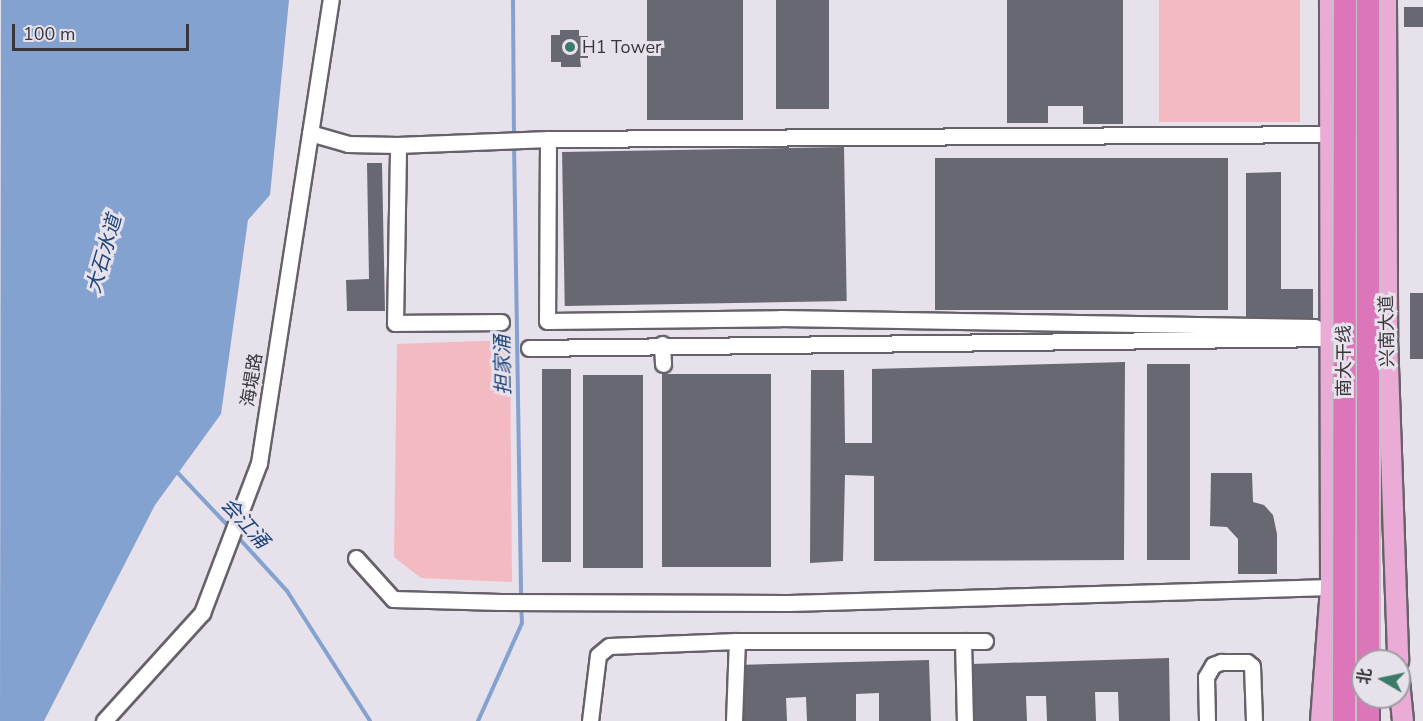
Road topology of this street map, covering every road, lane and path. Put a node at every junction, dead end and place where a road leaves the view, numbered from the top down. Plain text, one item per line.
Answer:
1 (331, 0) edge
2 (1330, 0) edge
3 (1345, 0) edge
4 (1368, 0) edge
5 (1386, 0) edge
6 (310, 133) junction
7 (1330, 134) junction
8 (1385, 134) junction
9 (548, 139) junction
10 (398, 145) junction
11 (501, 322) dead end
12 (1315, 327) dead end
13 (1332, 338) junction
14 (662, 344) junction
15 (529, 348) dead end
16 (663, 364) dead end
17 (357, 558) dead end
18 (1331, 587) junction
19 (737, 641) junction
20 (963, 641) junction
21 (985, 641) dead end
22 (1368, 649) edge
23 (1398, 649) edge
24 (1343, 669) junction
25 (104, 721) edge
26 (590, 721) edge
27 (734, 721) edge
28 (965, 721) edge
29 (1207, 721) edge
30 (1254, 721) edge
31 (1321, 721) edge
32 (1338, 721) edge
33 (1344, 721) edge

1 - 6 street, 海堤路
2 - 7 main road
3 - 24 highway, 南大干线, bridge
4 - 22 highway, 南大干线, bridge
5 - 8 main road, 兴南大道
6 - 10 street
6 - 25 street, 海堤路
7 - 8 street
7 - 9 street
7 - 13 main road
8 - 23 main road, 兴南大道
9 - 10 street
9 - 12 street
10 - 11 street
13 - 14 street
13 - 18 main road
14 - 15 street
14 - 16 street
17 - 18 street
18 - 31 main road
18 - 32 main road
19 - 20 street
19 - 26 street
19 - 27 street
20 - 21 street
20 - 28 street
24 - 32 highway, bridge
24 - 33 highway, 南大干线, bridge
29 - 30 street

